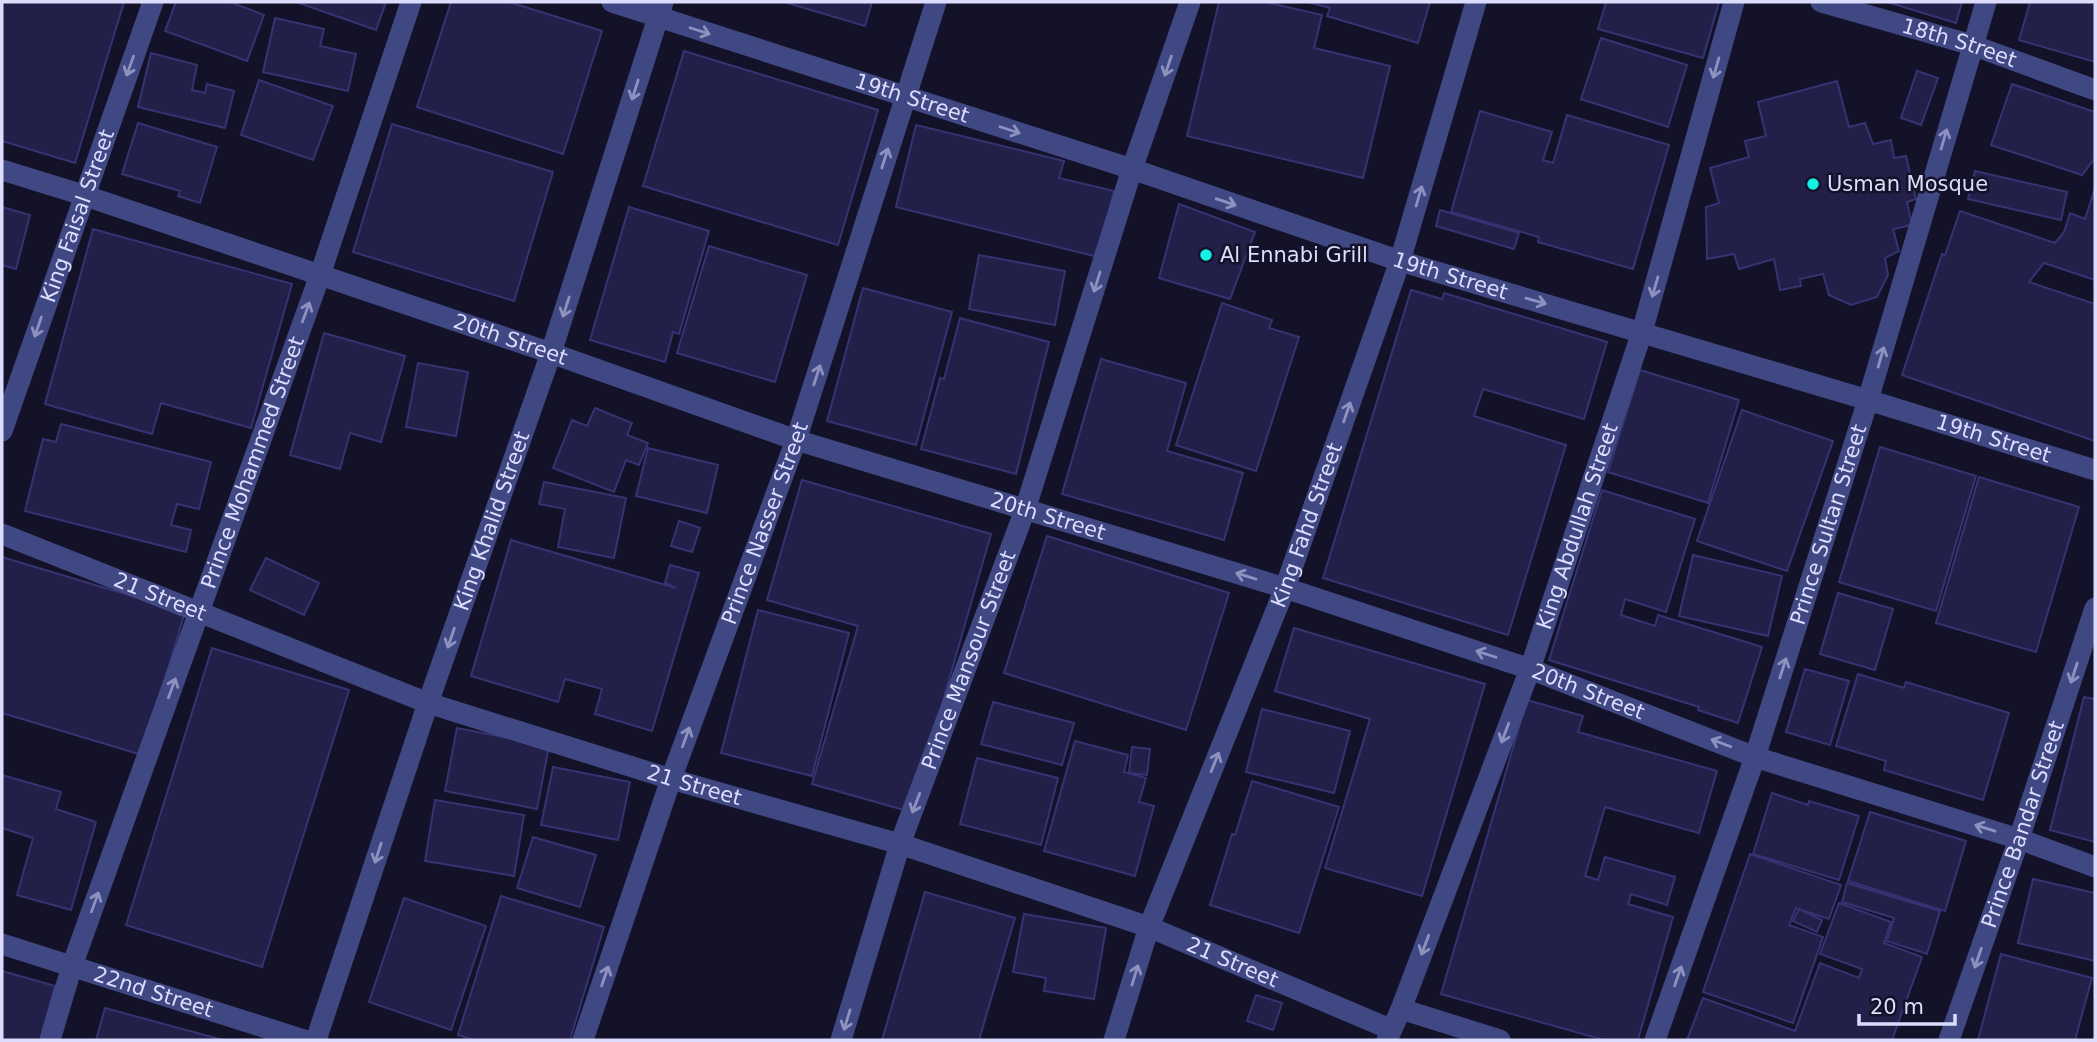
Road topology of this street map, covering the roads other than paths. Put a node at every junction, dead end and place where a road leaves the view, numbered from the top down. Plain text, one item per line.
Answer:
1 (153, 2) edge
2 (411, 2) edge
3 (612, 2) edge
4 (936, 2) edge
5 (1190, 2) edge
6 (1476, 2) edge
7 (1734, 2) edge
8 (1821, 2) edge
9 (1986, 2) edge
10 (660, 9) edge
11 (1972, 45) junction
12 (2095, 90) edge
13 (905, 96) junction
14 (1132, 169) junction
15 (2, 170) edge
16 (83, 195) junction
17 (1400, 261) junction
18 (320, 275) junction
19 (1642, 332) junction
20 (551, 353) junction
21 (1868, 400) junction
22 (2, 431) edge
23 (796, 440) junction
24 (2095, 470) edge
25 (1026, 510) junction
26 (2, 534) edge
27 (1285, 588) junction
28 (2095, 608) edge
29 (199, 613) junction
30 (1530, 669) junction
31 (428, 703) junction
32 (1755, 757) junction
33 (671, 779) junction
34 (2019, 839) junction
35 (900, 844) junction
36 (2095, 867) edge
37 (1149, 927) junction
38 (2, 944) edge
39 (72, 966) junction
40 (1401, 1009) junction
41 (1388, 1034) edge
42 (50, 1040) edge
43 (304, 1040) edge
44 (316, 1040) edge
45 (583, 1040) edge
46 (841, 1040) edge
47 (1114, 1040) edge
48 (1500, 1040) edge
49 (1656, 1040) edge
50 (1949, 1040) edge

1 -> 16 street, King Faisal Street
2 - 18 street, Prince Mohammed Street
3 - 10 street, 19th Street
4 - 13 street, Prince Nasser Street
5 -> 14 street, Prince Mansour Street
17 -> 6 street, King Fahd Street
7 -> 19 street, King Abdullah Street
8 - 11 street, 18th Street
9 - 11 street, Prince Sultan Street
10 -> 13 street, 19th Street
10 -> 20 street, King Khalid Street
11 - 12 street, 18th Street
21 -> 11 street, Prince Sultan Street
13 -> 14 street, 19th Street
23 -> 13 street, Prince Nasser Street
14 -> 17 street, 19th Street
14 -> 25 street, Prince Mansour Street
15 - 16 street, 20th Street
16 - 18 street, 20th Street
16 -> 22 street, King Faisal Street
17 -> 19 street, 19th Street
27 -> 17 street, King Fahd Street
18 - 20 street, 20th Street
29 -> 18 street, Prince Mohammed Street
19 - 21 street, 19th Street
19 - 30 street, King Abdullah Street
20 - 23 street, 20th Street
20 -> 31 street, King Khalid Street
21 - 24 street, 19th Street
32 -> 21 street, Prince Sultan Street
23 - 25 street, 20th Street
33 -> 23 street, Prince Nasser Street
27 -> 25 street, 20th Street
25 -> 35 street, Prince Mansour Street
26 - 29 street, 21 Street
30 -> 27 street, 20th Street
37 -> 27 street, King Fahd Street
28 -> 34 street, Prince Bandar Street
29 - 31 street, 21 Street
39 -> 29 street, Prince Mohammed Street
32 -> 30 street, 20th Street
30 -> 40 street, King Abdullah Street
31 - 33 street, 21 Street
31 -> 44 street, King Khalid Street
34 -> 32 street, 20th Street
49 -> 32 street, Prince Sultan Street
33 - 35 street, 21 Street
45 -> 33 street, Prince Nasser Street
34 - 36 street, 20th Street
34 -> 50 street, Prince Bandar Street
35 - 37 street, 21 Street
35 -> 46 street, Prince Mansour Street
37 - 41 street, 21 Street
47 -> 37 street, King Fahd Street
38 - 39 street, 22nd Street
39 - 42 street, Prince Mohammed Street
39 - 43 street, 22nd Street
40 - 41 street, King Abdullah Street
40 - 48 street

